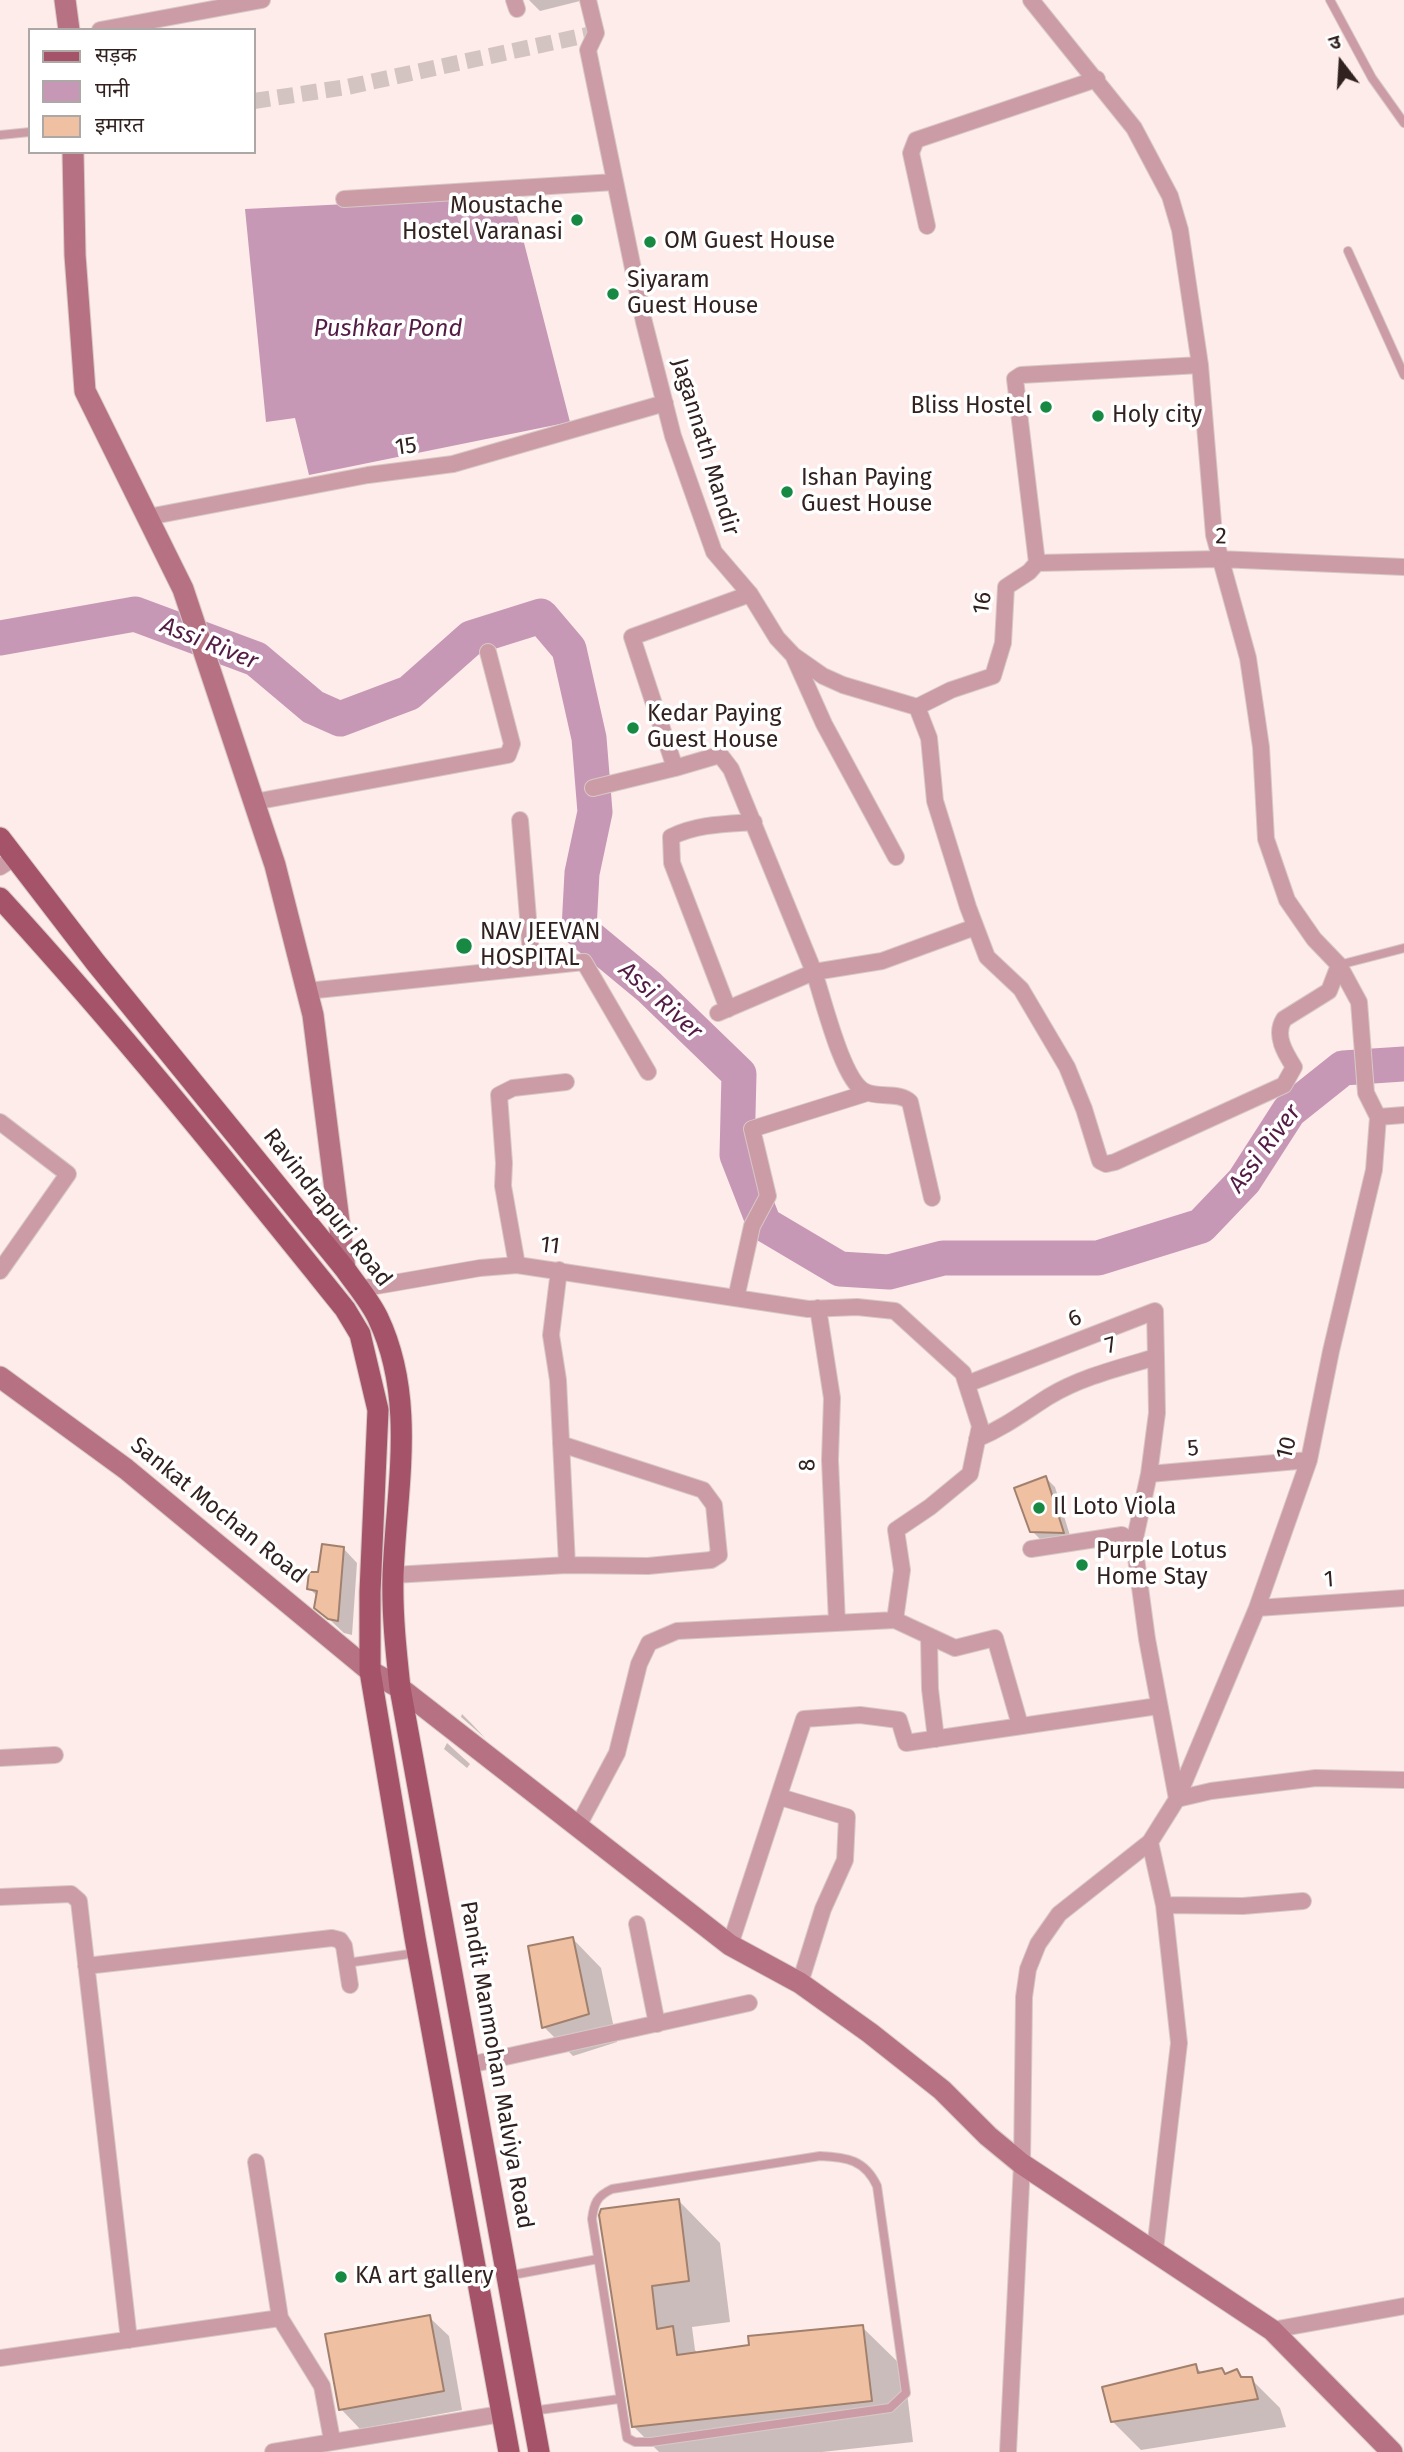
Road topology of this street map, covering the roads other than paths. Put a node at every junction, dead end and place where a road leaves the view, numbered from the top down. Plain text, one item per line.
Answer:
1 (65, 0) edge
2 (257, 0) edge
3 (588, 0) edge
4 (1031, 0) edge
5 (1330, 0) edge
6 (69, 28) edge
7 (110, 28) edge
8 (1097, 79) junction
9 (1404, 123) edge
10 (28, 132) edge
11 (0, 135) edge
12 (73, 154) edge
13 (614, 182) junction
14 (344, 200) dead end
15 (927, 226) dead end
16 (1348, 251) dead end
17 (1200, 365) junction
18 (1404, 375) edge
19 (665, 403) junction
20 (148, 517) junction
21 (1219, 559) junction
22 (1037, 563) junction
23 (1404, 568) edge
24 (750, 594) junction
25 (488, 652) dead end
26 (793, 655) junction
27 (917, 708) junction
28 (675, 768) junction
29 (593, 788) dead end
30 (254, 802) junction
31 (520, 820) dead end
32 (754, 822) junction
33 (0, 838) edge
34 (896, 857) dead end
35 (7, 863) edge
36 (0, 898) edge
37 (975, 927) junction
38 (1404, 948) edge
39 (1339, 965) junction
40 (532, 967) junction
41 (814, 972) junction
42 (307, 991) junction
43 (648, 1072) dead end
44 (566, 1082) dead end
45 (867, 1093) junction
46 (1404, 1115) edge
47 (1378, 1117) junction
48 (0, 1122) edge
49 (932, 1198) dead end
50 (517, 1265) junction
51 (345, 1269) junction
52 (559, 1270) junction
53 (0, 1271) edge
54 (359, 1289) junction
55 (736, 1298) junction
56 (818, 1308) junction
57 (1156, 1357) junction
58 (0, 1377) edge
59 (967, 1384) junction
60 (977, 1438) junction
61 (561, 1444) junction
62 (1309, 1460) junction
63 (1149, 1474) junction
64 (1134, 1543) junction
65 (1031, 1549) dead end
66 (567, 1565) junction
67 (393, 1575) junction
68 (1404, 1598) edge
69 (1257, 1608) junction
70 (895, 1619) junction
71 (837, 1622) junction
72 (929, 1637) junction
73 (370, 1671) junction
74 (400, 1688) junction
75 (1158, 1706) junction
76 (1020, 1725) junction
77 (936, 1739) junction
78 (55, 1755) dead end
79 (0, 1758) edge
80 (1404, 1780) edge
81 (780, 1797) junction
82 (1177, 1799) junction
83 (578, 1828) junction
84 (1150, 1842) junction
85 (0, 1897) edge
86 (1303, 1901) dead end
87 (1164, 1905) junction
88 (637, 1924) dead end
89 (730, 1945) junction
90 (417, 1953) junction
91 (347, 1964) junction
92 (86, 1966) junction
93 (800, 1983) junction
94 (350, 1985) dead end
95 (750, 2003) dead end
96 (657, 2024) junction
97 (469, 2065) junction
98 (256, 2162) dead end
99 (1023, 2164) junction
100 (1155, 2250) junction
101 (598, 2259) junction
102 (507, 2276) junction
103 (1404, 2306) edge
104 (281, 2318) junction
105 (1272, 2330) junction
106 (129, 2340) junction
107 (0, 2358) edge
108 (619, 2399) junction
109 (532, 2411) junction
110 (501, 2414) junction
111 (332, 2440) junction
112 (274, 2452) edge
113 (509, 2452) edge
114 (539, 2452) edge
115 (1008, 2452) edge
116 (1392, 2452) edge

1 - 6 street
2 - 7 street
3 - 13 street, Jagannath Mandir
4 - 8 street
5 - 9 lane
8 - 15 street
8 - 17 street
10 - 11 lane
12 - 20 street
13 - 14 street
13 - 19 street, Jagannath Mandir
16 - 18 lane
17 - 21 street
17 - 22 street
19 - 20 street, 15
19 - 24 street, Jagannath Mandir
20 - 30 street
21 - 22 street, 2
21 - 23 street, 2
21 - 39 street
22 - 27 street, 16
24 - 26 street, Jagannath Mandir
24 - 28 street
25 - 30 street
26 - 27 street, Jagannath Mandir
26 - 34 street
27 - 37 street
28 - 29 street
28 - 32 street
30 - 42 street
31 - 40 street
32 - 41 street
32 - 41 street
33 - 35 main road, Ravindrapuri Road
35 - 51 main road, Ravindrapuri Road
36 - 73 main road
37 - 39 street
37 - 41 street
38 - 39 lane
39 - 47 street
40 - 42 street
40 - 43 street
41 - 45 street
42 - 51 street
44 - 50 street
45 - 49 street
45 - 55 street
46 - 47 street
47 - 62 street, 10
48 - 53 street
50 - 52 street, 11
50 - 54 street, 11
51 - 54 main road, Ravindrapuri Road
52 - 55 street, 11
52 - 61 street
54 - 67 main road, Ravindrapuri Road
55 - 56 street, 11
56 - 59 street, 11
56 - 71 street, 8
57 - 59 street, 6
57 - 60 street, 7
57 - 63 street
58 - 73 street, Sankat Mochan Road
59 - 60 street
60 - 70 street
61 - 66 street
61 - 66 street
62 - 63 street, 5
62 - 69 street, 10
63 - 64 street
64 - 65 street
64 - 75 street
66 - 67 street
67 - 74 main road, Ravindrapuri Road
68 - 69 street, 1
69 - 82 street, 10
70 - 71 street
70 - 72 street
71 - 83 street
72 - 76 street
72 - 77 street
73 - 74 street, Sankat Mochan Road
73 - 90 main road
74 - 83 street, Sankat Mochan Road
74 - 97 main road, Pandit Manmohan Malviya Road
75 - 76 street
75 - 82 street
76 - 77 street
77 - 81 street
78 - 79 street
80 - 82 street
81 - 89 street
81 - 93 street
82 - 84 street, 10
83 - 89 street, Sankat Mochan Road
84 - 87 street
84 - 99 street, 10
85 - 92 street
86 - 87 street
87 - 100 street
88 - 96 street
89 - 93 street, Sankat Mochan Road
90 - 91 lane
90 - 110 main road
91 - 92 street
91 - 94 street
92 - 106 street
93 - 99 street, Sankat Mochan Road
95 - 96 street
96 - 97 street
97 - 102 main road, Pandit Manmohan Malviya Road
98 - 104 street
99 - 100 street, Sankat Mochan Road
99 - 115 street, 10
100 - 105 street, Sankat Mochan Road
101 - 102 lane
101 - 108 lane
101 - 108 lane
102 - 109 main road, Pandit Manmohan Malviya Road
103 - 105 street
104 - 106 street
104 - 111 street
105 - 116 street, Sankat Mochan Road
106 - 107 street
108 - 109 lane
109 - 114 main road, Pandit Manmohan Malviya Road
110 - 111 street
110 - 113 main road
111 - 112 street

